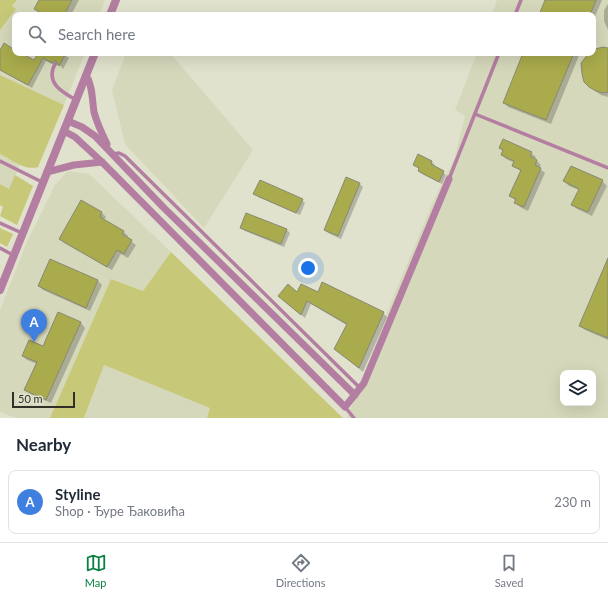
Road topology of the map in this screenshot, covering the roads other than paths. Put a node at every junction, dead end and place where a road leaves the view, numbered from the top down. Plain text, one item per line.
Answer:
1 (116, 0) edge
2 (521, 0) edge
3 (111, 12) edge
4 (516, 12) edge
5 (94, 56) edge
6 (498, 56) edge
7 (55, 64) dead end
8 (86, 75) junction
9 (76, 100) junction
10 (475, 114) junction
11 (68, 121) junction
12 (64, 131) junction
13 (112, 153) junction
14 (0, 161) edge
15 (102, 162) junction
16 (608, 168) edge
17 (47, 172) junction
18 (449, 179) joint
19 (43, 183) junction
20 (0, 222) edge
21 (23, 234) junction
22 (0, 248) edge
23 (14, 256) junction
24 (0, 290) edge
25 (360, 388) junction
26 (355, 395) junction
27 (345, 407) junction
28 (354, 418) edge

1 - 3 street
2 - 4 lane
5 - 8 street
6 - 10 lane
7 - 9 lane
8 - 9 street
8 - 13 street
9 - 11 street
10 - 16 lane
10 - 18 lane
11 - 12 street
11 - 13 street
12 - 15 street
12 - 17 street
13 - 25 lane
13 - 26 street
14 - 19 lane
15 - 17 street
15 - 27 street
17 - 19 street
18 - 25 street
19 - 21 street
20 - 21 lane
21 - 23 street
22 - 23 lane
23 - 24 street
25 - 26 street
26 - 27 street
27 - 28 lane

